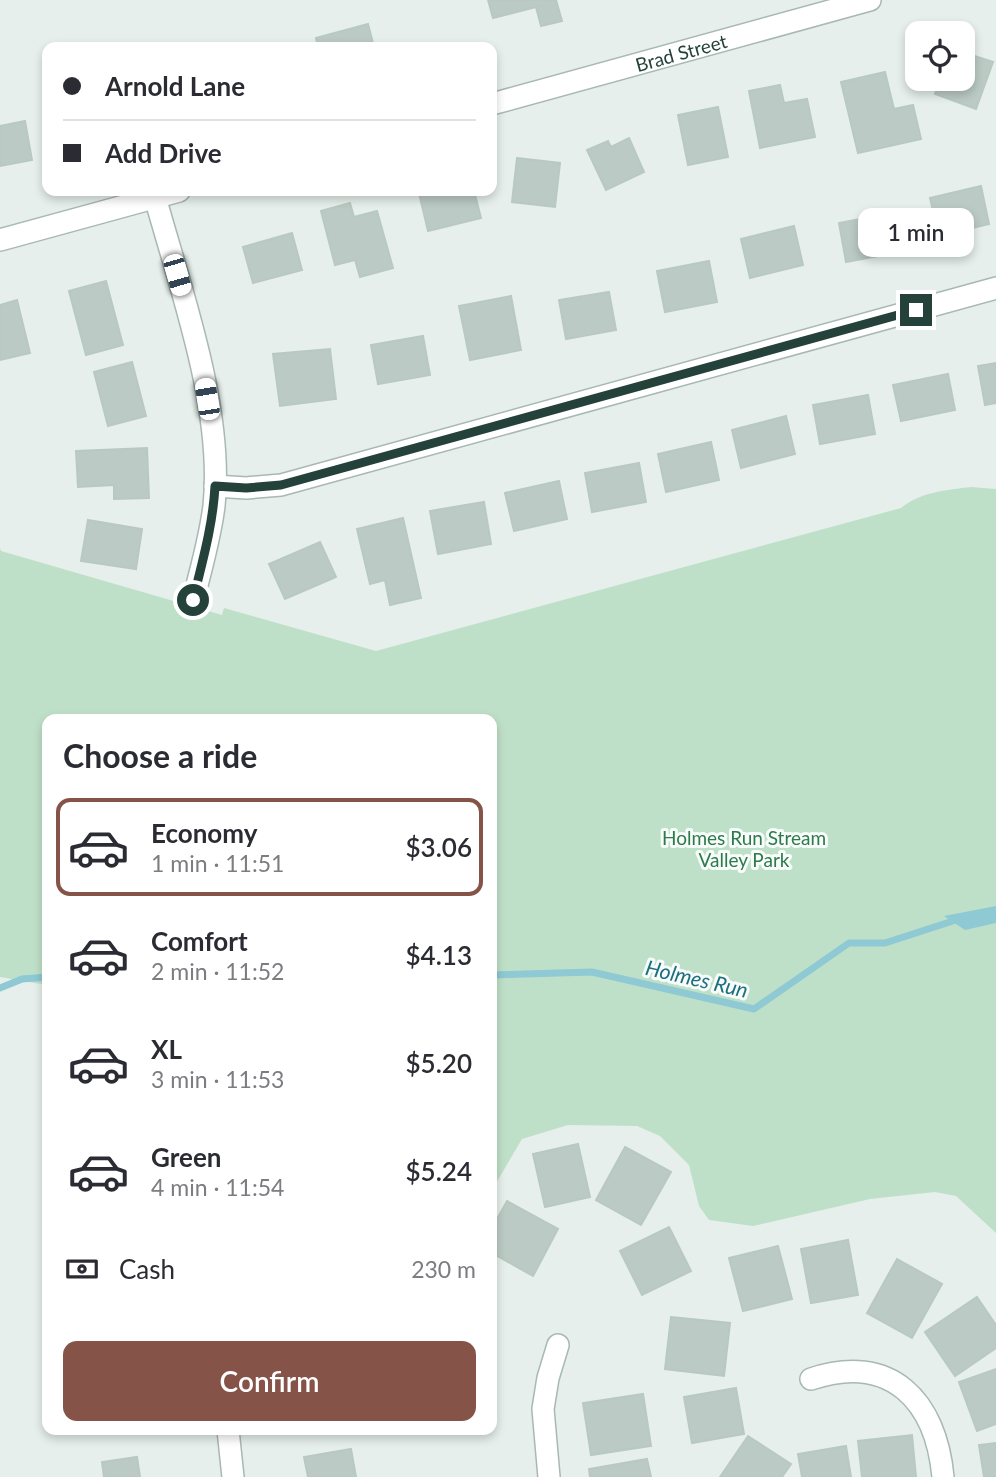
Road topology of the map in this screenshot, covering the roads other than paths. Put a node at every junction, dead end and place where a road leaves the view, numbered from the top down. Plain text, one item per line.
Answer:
1 (870, 0) edge
2 (497, 103) edge
3 (159, 196) edge
4 (155, 197) junction
5 (0, 240) edge
6 (996, 288) edge
7 (215, 486) junction
8 (193, 600) dead end
9 (558, 1345) dead end
10 (811, 1379) dead end
11 (229, 1435) edge
12 (233, 1477) edge
13 (549, 1477) edge
14 (943, 1477) edge

1 - 2 street, Brad Street
3 - 4 street
4 - 5 street
4 - 7 street
6 - 7 street
7 - 8 street
9 - 13 street
10 - 14 street
11 - 12 street

